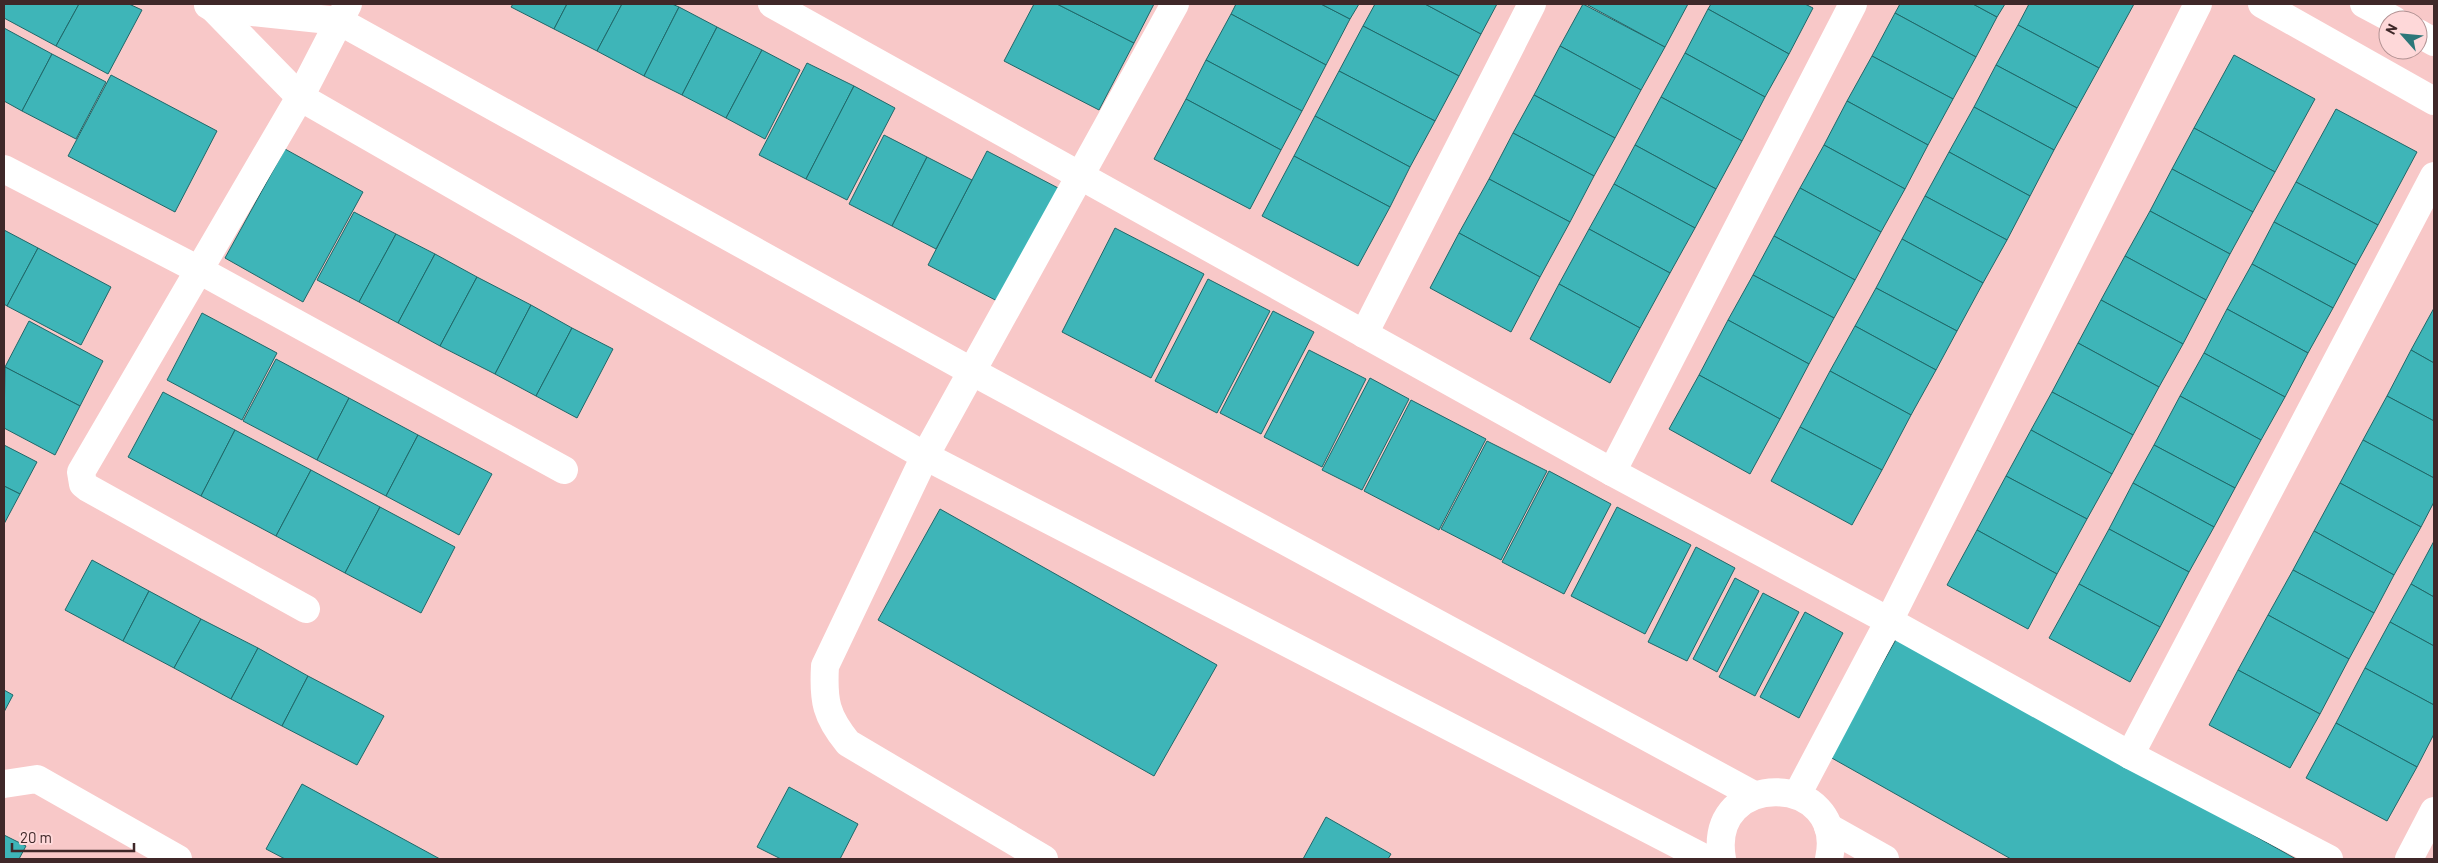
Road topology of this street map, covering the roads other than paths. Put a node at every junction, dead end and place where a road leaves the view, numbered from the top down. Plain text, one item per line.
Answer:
1 (772, 4) edge
2 (1174, 4) edge
3 (1532, 4) edge
4 (1853, 4) edge
5 (2198, 4) edge
6 (2262, 4) edge
7 (2364, 4) edge
8 (210, 6) edge
9 (2378, 11) edge
10 (344, 12) edge
11 (300, 97) junction
12 (2434, 101) edge
13 (4, 169) edge
14 (1078, 175) junction
15 (2434, 176) edge
16 (199, 270) junction
17 (1364, 334) junction
18 (971, 371) junction
19 (925, 456) junction
20 (564, 470) dead end
21 (1612, 472) junction
22 (306, 608) dead end
23 (1889, 621) junction
24 (2130, 755) junction
25 (4, 784) edge
26 (1754, 795) junction
27 (1797, 795) junction
28 (2434, 811) edge
29 (1828, 827) junction
30 (178, 859) edge
31 (1044, 859) edge
32 (1706, 859) edge
33 (1722, 859) edge
34 (1829, 859) edge
35 (1885, 859) edge
36 (2329, 859) edge
37 (2409, 859) edge

1 - 14 street
2 - 14 street
3 - 17 street
4 - 21 street
5 - 23 street
6 - 12 street
7 - 9 street
8 - 10 street
8 - 11 street
10 - 11 street
10 - 18 street
11 - 16 street
11 - 19 street
13 - 16 street
14 - 17 street
14 - 18 street
15 - 24 street
16 - 20 street
16 - 22 street
17 - 21 street
18 - 19 street
18 - 26 street
19 - 31 street
19 - 32 street
21 - 23 street
23 - 24 street
23 - 27 street
24 - 36 street
25 - 30 street
26 - 27 street
26 - 33 street
27 - 29 street
28 - 37 street
29 - 34 street
29 - 35 street

